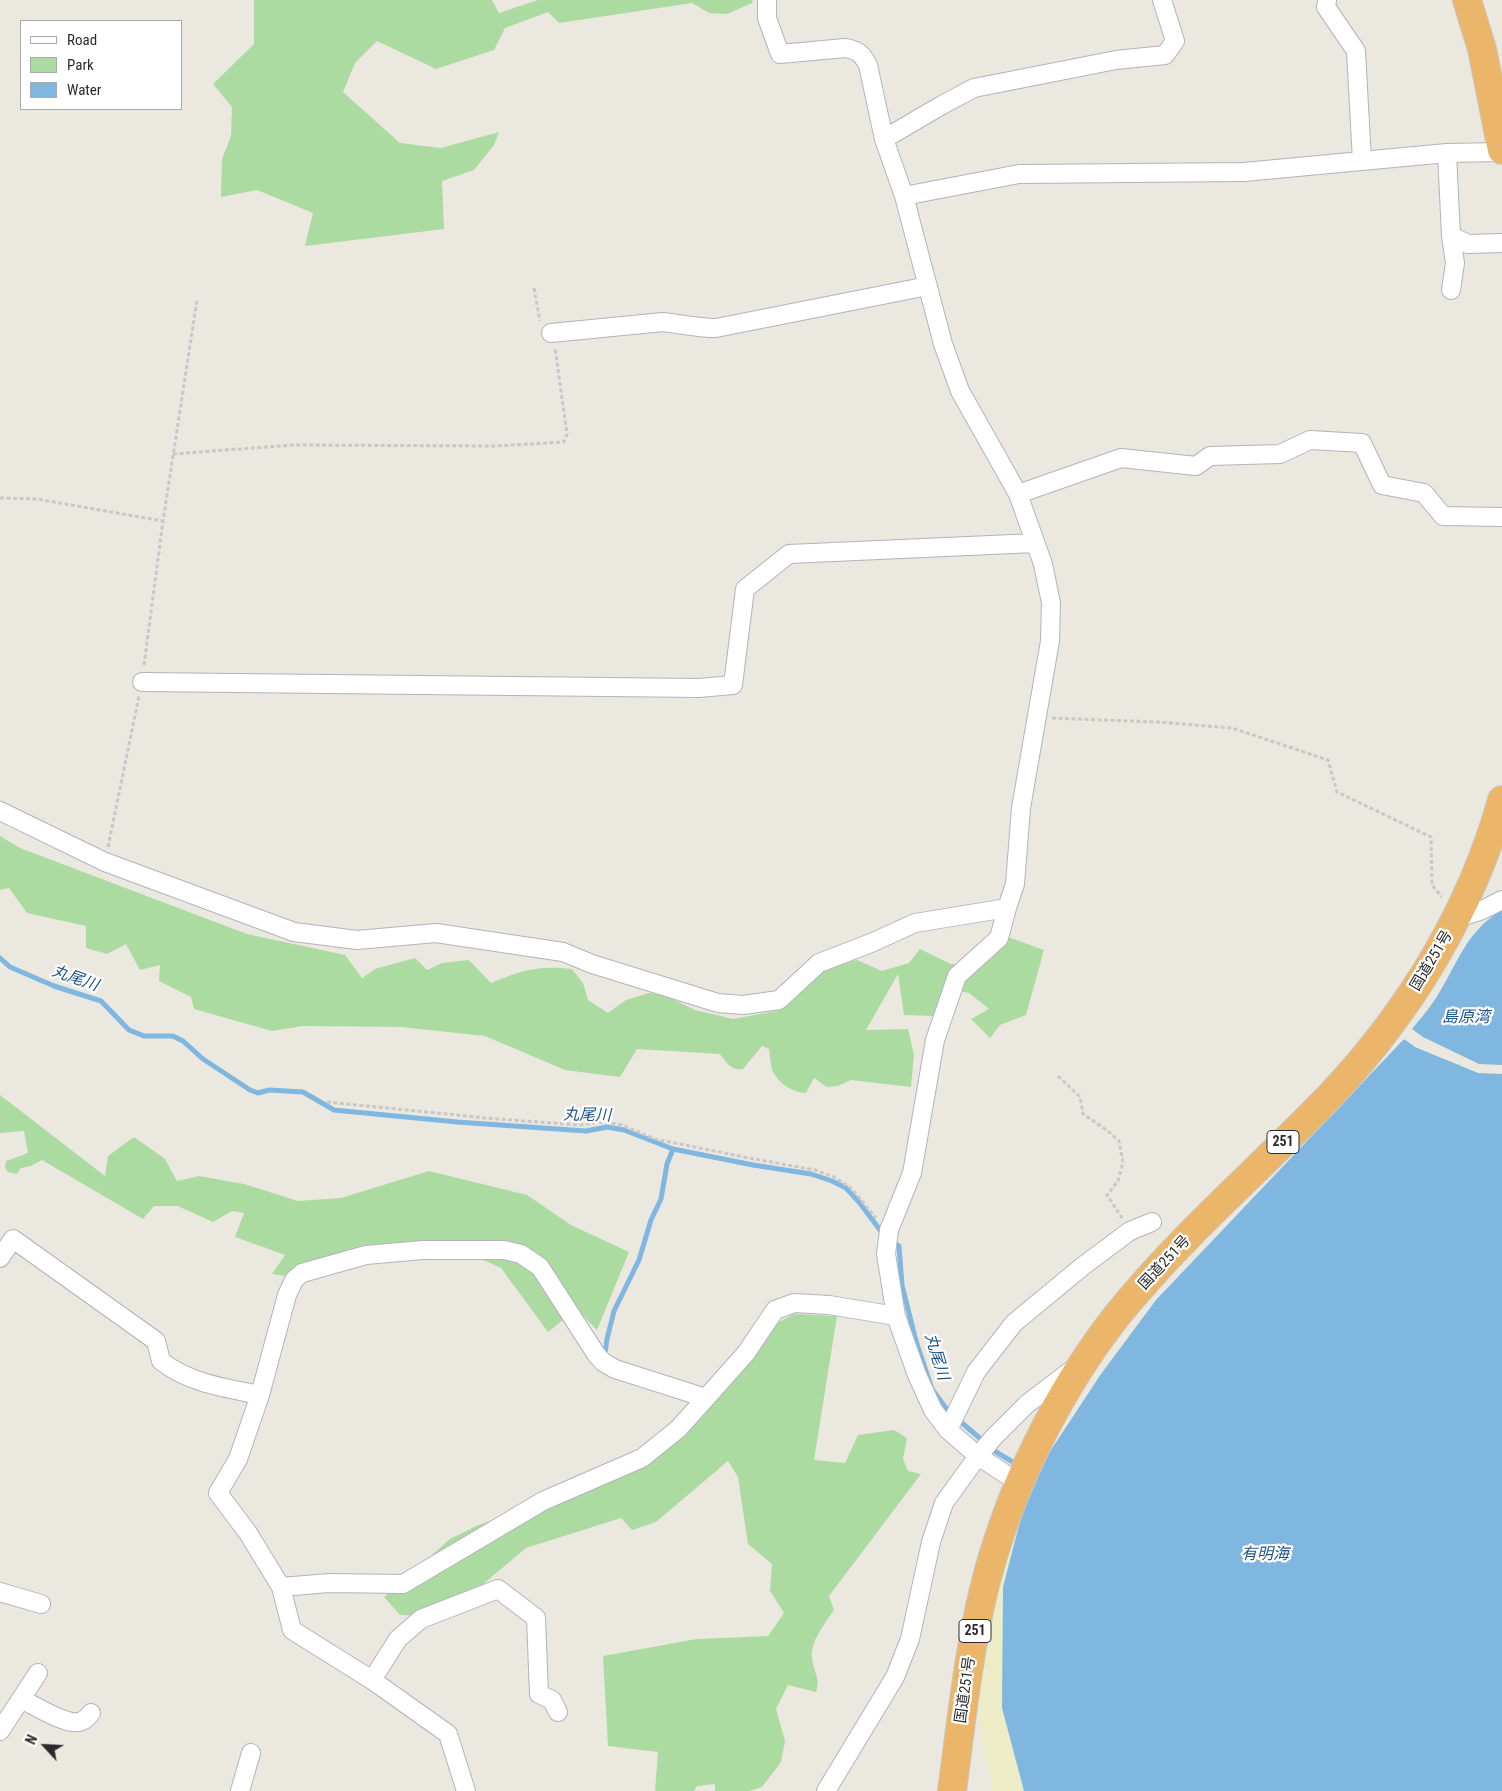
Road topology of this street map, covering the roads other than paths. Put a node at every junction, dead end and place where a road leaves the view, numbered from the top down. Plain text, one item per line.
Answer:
1 (767, 0) edge
2 (1162, 0) edge
3 (1328, 0) edge
4 (1467, 0) edge
5 (884, 139) junction
6 (1502, 151) edge
7 (1447, 153) junction
8 (1362, 161) junction
9 (904, 196) junction
10 (1451, 236) junction
11 (1502, 243) edge
12 (928, 286) junction
13 (1451, 290) dead end
14 (551, 333) road end
15 (1018, 494) junction
16 (1502, 517) edge
17 (1035, 543) junction
18 (142, 682) road end
19 (1502, 800) edge
20 (0, 811) edge
21 (1502, 900) edge
22 (1007, 908) junction
23 (1457, 918) junction
24 (1152, 1222) dead end
25 (0, 1258) edge
26 (896, 1316) junction
27 (1087, 1358) junction
28 (260, 1395) junction
29 (706, 1398) junction
30 (952, 1422) junction
31 (985, 1448) junction
32 (1023, 1474) junction
33 (281, 1587) junction
34 (0, 1592) edge
35 (41, 1604) dead end
36 (38, 1673) dead end
37 (372, 1680) junction
38 (21, 1699) junction
39 (558, 1712) dead end
40 (91, 1713) dead end
41 (0, 1731) edge
42 (251, 1753) dead end
43 (240, 1791) edge
44 (466, 1791) edge
45 (826, 1791) edge
46 (952, 1791) edge

1 - 5 street
2 - 5 street
3 - 8 street
4 - 6 highway
5 - 9 street
6 - 7 street
7 - 8 street
7 - 10 street
8 - 9 street
9 - 12 street
10 - 11 street
10 - 13 street
12 - 14 street
12 - 15 street
15 - 16 street
15 - 17 street
17 - 18 street
17 - 22 street
19 - 23 highway, 国道251号 / 251
20 - 22 street
21 - 23 street
22 - 26 street
23 - 27 highway, 国道251号 / 251
24 - 30 street
25 - 28 street
26 - 29 street
26 - 30 street
27 - 31 street
27 - 32 highway, 国道251号 / 251
28 - 29 street
28 - 33 street
29 - 33 street
30 - 31 street
31 - 32 street
31 - 45 street
32 - 46 highway, 国道251号 / 251
33 - 37 street
34 - 35 street
36 - 38 street
37 - 39 street
37 - 44 street
38 - 40 street
38 - 41 street
42 - 43 street

